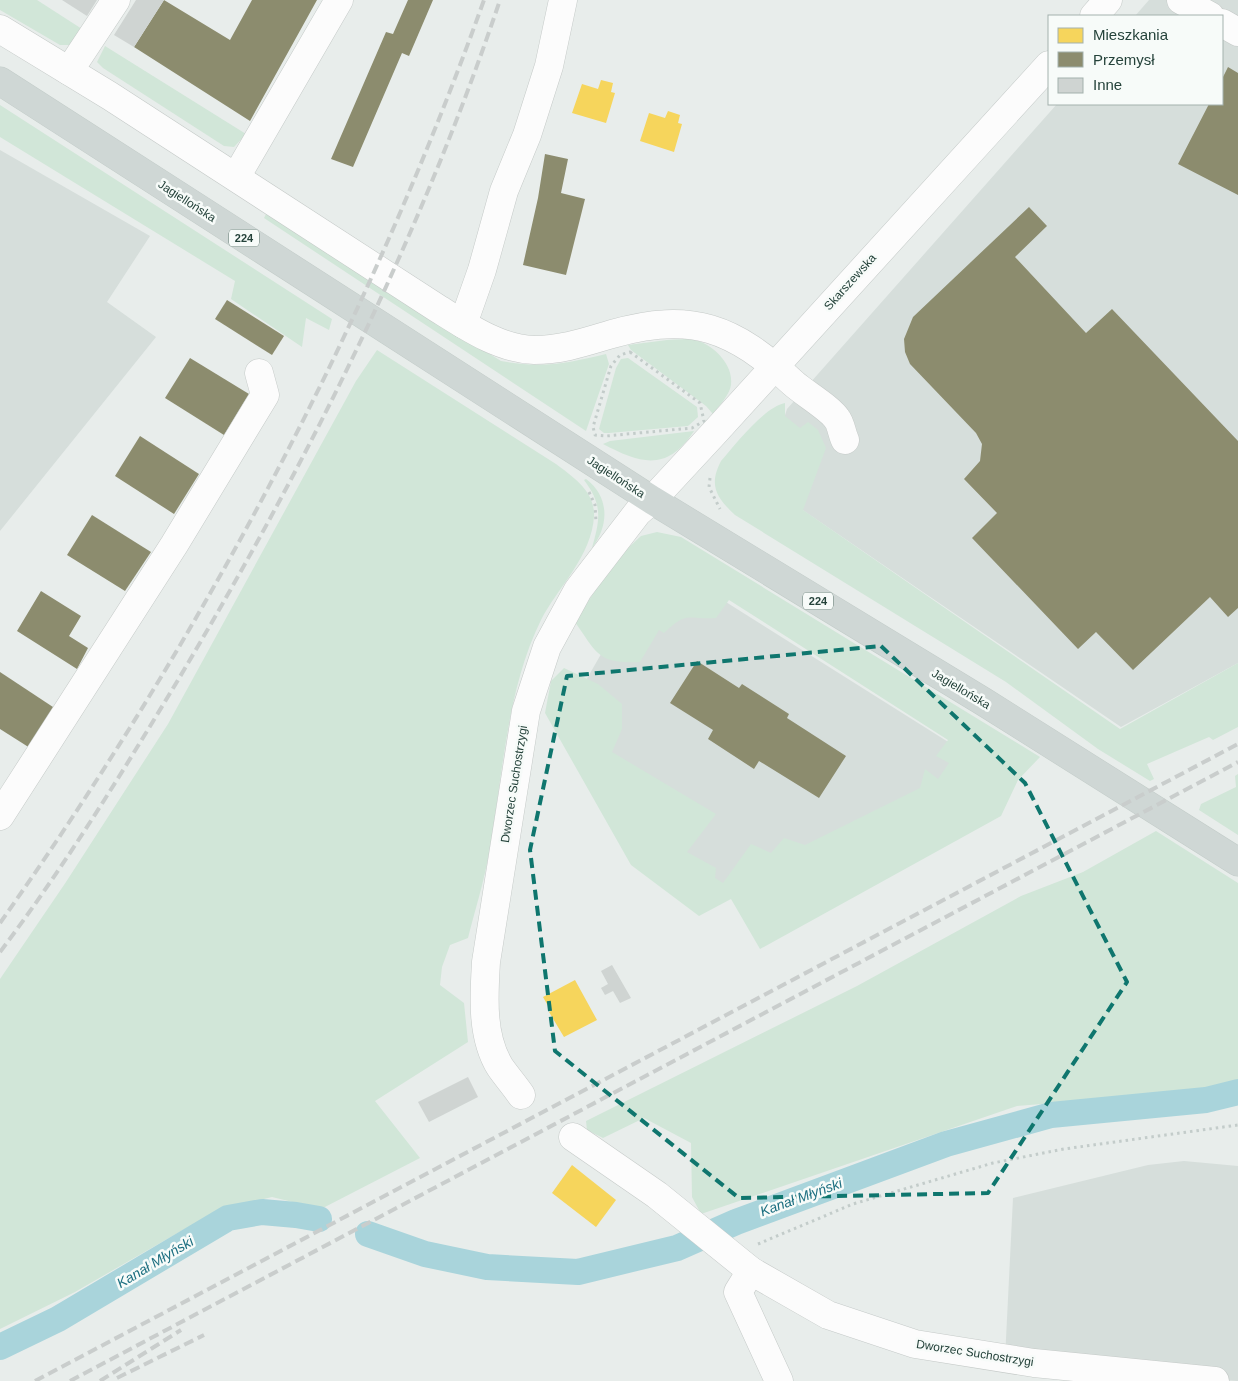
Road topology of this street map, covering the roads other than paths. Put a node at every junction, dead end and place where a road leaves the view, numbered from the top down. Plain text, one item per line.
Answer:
1 (116, 0) edge
2 (339, 0) edge
3 (563, 0) edge
4 (1108, 0) edge
5 (1181, 0) edge
6 (1095, 15) edge
7 (1208, 15) edge
8 (1223, 24) edge
9 (0, 30) edge
10 (1238, 32) edge
11 (1048, 66) edge
12 (69, 70) junction
13 (0, 81) edge
14 (236, 177) junction
15 (462, 324) junction
16 (775, 366) junction
17 (259, 374) dead end
18 (845, 440) dead end
19 (652, 500) junction
20 (0, 816) edge
21 (1238, 862) edge
22 (521, 1095) dead end
23 (573, 1137) dead end
24 (744, 1265) junction
25 (779, 1381) edge
26 (1214, 1381) edge

1 - 12 street
2 - 14 street
3 - 15 street
4 - 6 street
5 - 7 street
8 - 10 street
9 - 12 street
11 - 16 street, Skarszewska
12 - 14 street
13 - 19 main road, Jagiellońska / 224
14 - 15 street
15 - 16 street
16 - 18 street
16 - 19 street, Skarszewska
17 - 20 street
19 - 21 main road, Jagiellońska / 224
19 - 22 street, Dworzec Suchostrzygi
23 - 24 street, Dworzec Suchostrzygi
24 - 25 street
24 - 26 street, Dworzec Suchostrzygi

